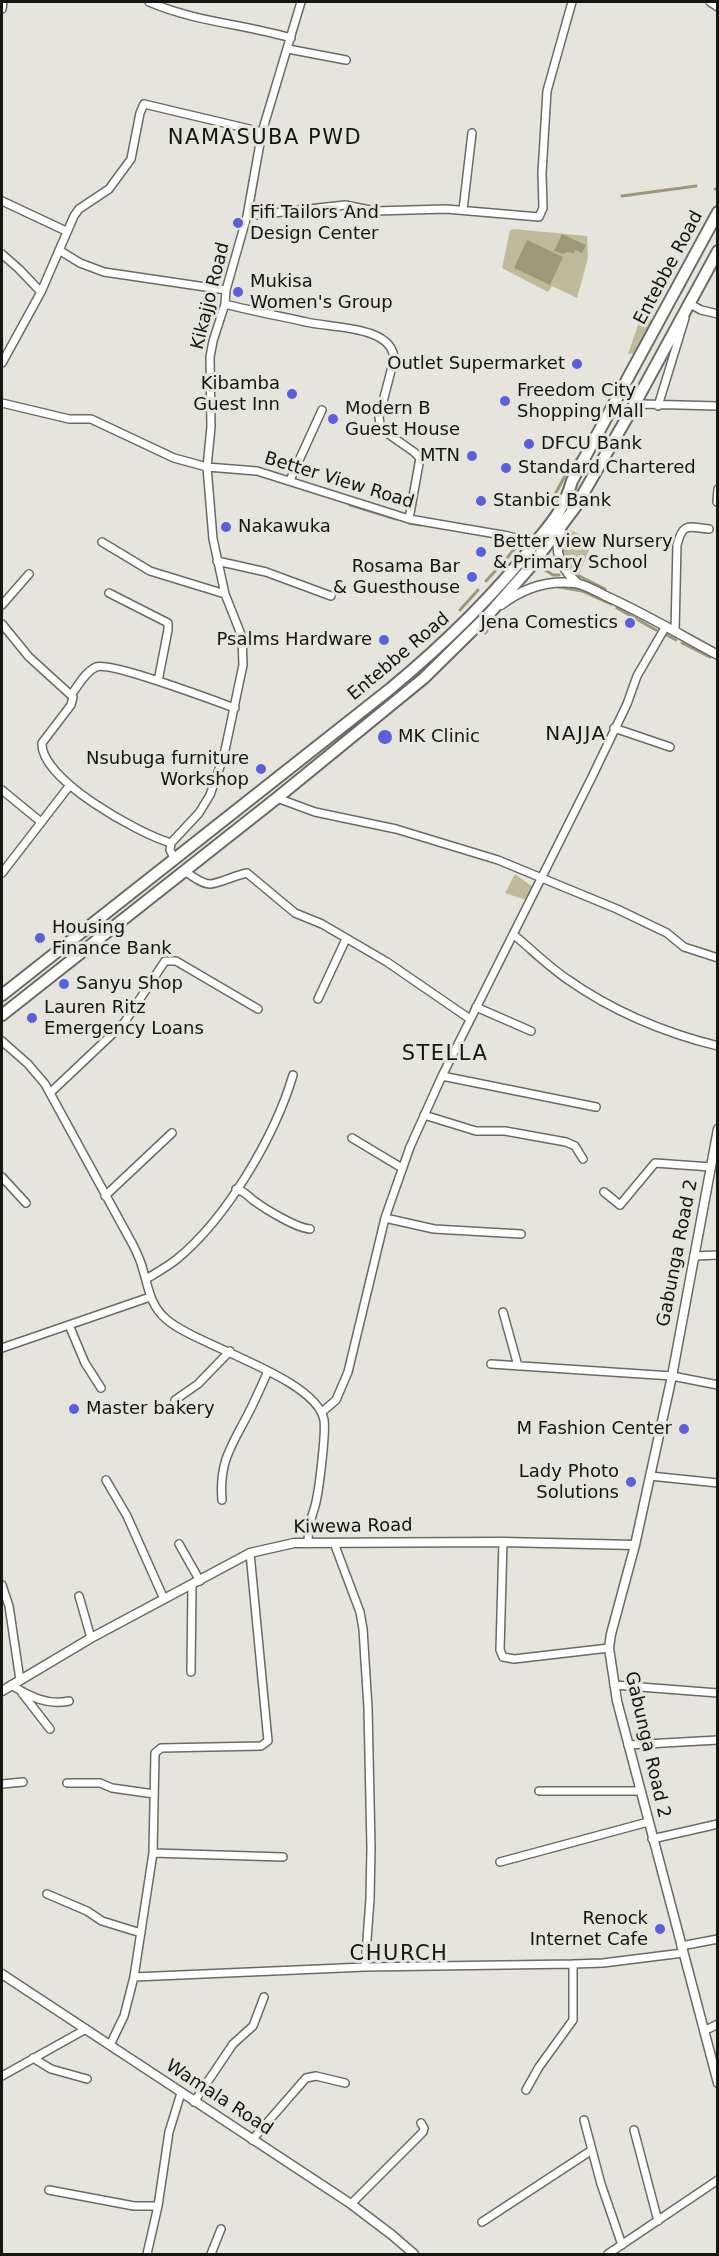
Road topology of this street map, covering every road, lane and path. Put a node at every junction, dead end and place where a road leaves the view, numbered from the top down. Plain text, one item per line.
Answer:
1 (3, 2) edge
2 (149, 2) edge
3 (301, 2) edge
4 (572, 2) edge
5 (710, 2) edge
6 (717, 7) edge
7 (2, 9) edge
8 (291, 38) junction
9 (288, 49) junction
10 (346, 60) dead end
11 (262, 132) junction
12 (472, 133) dead end
13 (2, 201) edge
14 (463, 210) junction
15 (717, 212) edge
16 (247, 216) junction
17 (66, 231) junction
18 (59, 249) junction
19 (717, 251) edge
20 (2, 254) edge
21 (712, 273) edge
22 (226, 290) junction
23 (696, 291) junction
24 (41, 292) junction
25 (225, 304) junction
26 (690, 304) junction
27 (717, 314) edge
28 (2, 363) edge
29 (2, 403) edge
30 (658, 406) junction
31 (717, 406) edge
32 (632, 409) junction
33 (322, 410) dead end
34 (207, 467) junction
35 (290, 480) junction
36 (717, 489) edge
37 (717, 502) edge
38 (409, 519) junction
39 (564, 521) junction
40 (709, 529) dead end
41 (102, 542) dead end
42 (532, 547) junction
43 (217, 561) junction
44 (29, 573) dead end
45 (577, 583) junction
46 (109, 594) dead end
47 (225, 594) junction
48 (331, 596) dead end
49 (2, 605) edge
50 (489, 614) junction
51 (2, 624) edge
52 (666, 626) junction
53 (675, 632) junction
54 (717, 655) edge
55 (158, 681) junction
56 (71, 695) junction
57 (235, 708) junction
58 (614, 728) junction
59 (669, 747) dead end
60 (70, 784) junction
61 (2, 790) edge
62 (277, 798) junction
63 (41, 822) junction
64 (171, 843) junction
65 (175, 860) junction
66 (184, 871) junction
67 (2, 873) edge
68 (543, 878) junction
69 (514, 935) junction
70 (346, 939) junction
71 (717, 958) edge
72 (2, 995) edge
73 (318, 999) dead end
74 (477, 1007) junction
75 (258, 1009) dead end
76 (2, 1012) edge
77 (470, 1019) junction
78 (531, 1031) dead end
79 (2, 1041) edge
80 (717, 1046) edge
81 (293, 1075) dead end
82 (442, 1077) junction
83 (50, 1093) junction
84 (596, 1107) dead end
85 (424, 1115) junction
86 (717, 1129) edge
87 (172, 1133) dead end
88 (352, 1138) dead end
89 (583, 1159) dead end
90 (711, 1167) junction
91 (402, 1168) junction
92 (2, 1177) edge
93 (713, 1183) edge
94 (236, 1189) junction
95 (604, 1192) dead end
96 (105, 1196) junction
97 (26, 1203) dead end
98 (385, 1218) junction
99 (310, 1229) dead end
100 (521, 1234) dead end
101 (694, 1256) junction
102 (717, 1256) edge
103 (146, 1279) junction
104 (150, 1297) junction
105 (503, 1312) dead end
106 (69, 1325) junction
107 (2, 1348) edge
108 (230, 1351) junction
109 (491, 1364) dead end
110 (518, 1366) junction
111 (268, 1371) junction
112 (672, 1376) junction
113 (717, 1385) edge
114 (101, 1388) dead end
115 (176, 1400) dead end
116 (322, 1412) junction
117 (650, 1476) junction
118 (106, 1480) dead end
119 (717, 1483) edge
120 (222, 1500) dead end
121 (308, 1541) junction
122 (503, 1542) junction
123 (334, 1543) junction
124 (179, 1544) dead end
125 (635, 1545) junction
126 (250, 1553) junction
127 (196, 1583) junction
128 (2, 1585) edge
129 (79, 1596) dead end
130 (164, 1599) junction
131 (91, 1638) junction
132 (609, 1648) junction
133 (191, 1672) dead end
134 (20, 1680) junction
135 (11, 1685) junction
136 (614, 1685) junction
137 (2, 1691) edge
138 (20, 1691) junction
139 (717, 1693) edge
140 (69, 1701) dead end
141 (50, 1729) dead end
142 (717, 1740) edge
143 (628, 1744) junction
144 (23, 1782) dead end
145 (67, 1783) dead end
146 (2, 1785) edge
147 (539, 1791) dead end
148 (640, 1791) junction
149 (154, 1794) junction
150 (648, 1822) junction
151 (717, 1824) edge
152 (652, 1839) junction
153 (153, 1853) junction
154 (283, 1857) dead end
155 (500, 1862) dead end
156 (47, 1894) dead end
157 (141, 1933) junction
158 (717, 1939) edge
159 (682, 1950) junction
160 (573, 1964) junction
161 (365, 1967) junction
162 (2, 1974) edge
163 (134, 1977) junction
164 (264, 1997) dead end
165 (717, 2024) edge
166 (86, 2029) junction
167 (704, 2031) junction
168 (110, 2045) junction
169 (33, 2058) junction
170 (2, 2076) edge
171 (87, 2079) dead end
172 (717, 2082) edge
173 (345, 2083) dead end
174 (526, 2090) dead end
175 (181, 2093) junction
176 (194, 2102) junction
177 (584, 2120) dead end
178 (421, 2123) dead end
179 (634, 2130) dead end
180 (252, 2139) junction
181 (592, 2150) junction
182 (717, 2180) edge
183 (49, 2190) dead end
184 (351, 2204) junction
185 (158, 2206) junction
186 (658, 2221) junction
187 (483, 2222) dead end
188 (221, 2229) dead end
189 (621, 2246) junction
190 (147, 2254) edge
191 (212, 2254) edge
192 (414, 2254) edge
193 (608, 2254) edge

1 - 7 street
2 - 8 street
3 - 8 street, Kikajjo Road
4 - 14 street
5 - 6 street
8 - 9 street, Kikajjo Road
9 - 10 street
9 - 11 street, Kikajjo Road
11 - 16 street, Kikajjo Road
11 - 17 street
12 - 14 street
13 - 17 street
14 - 16 street
15 - 42 main road, Entebbe Road
16 - 22 street, Kikajjo Road
17 - 18 street
18 - 22 street
18 - 24 street
19 - 21 main road, Entebbe Road
20 - 24 street
21 - 23 main road, Entebbe Road
22 - 25 street, Kikajjo Road
23 - 26 street
23 - 32 main road, Entebbe Road
24 - 28 street
25 - 34 street, Kikajjo Road
25 - 38 street
26 - 27 street
26 - 30 street
29 - 34 street, Better View Road
30 - 31 street
30 - 32 street
32 - 39 main road, Entebbe Road
33 - 35 street
34 - 35 street, Better View Road
34 - 43 street, Kikajjo Road
35 - 38 street, Better View Road
36 - 37 street
38 - 42 street, Better View Road
39 - 45 street
39 - 50 main road, Entebbe Road
40 - 53 street
41 - 47 street
42 - 65 main road, Entebbe Road
43 - 47 street, Kikajjo Road
43 - 48 street
44 - 49 street
45 - 50 street
45 - 52 street
46 - 55 street
47 - 57 street, Kikajjo Road
50 - 62 main road, Entebbe Road
51 - 56 street
52 - 53 street
52 - 58 street
53 - 54 street
55 - 56 street
55 - 57 street
56 - 60 street
57 - 64 street, Kikajjo Road
58 - 59 street
58 - 68 street
60 - 63 street
60 - 64 street
61 - 63 street
62 - 66 main road, Entebbe Road
62 - 68 street
63 - 67 street
64 - 65 street
65 - 72 main road, Entebbe Road
66 - 70 street
66 - 76 main road, Entebbe Road
68 - 69 street
68 - 71 street
69 - 74 street
69 - 80 street
70 - 73 street
70 - 77 street
74 - 77 street
74 - 78 street
75 - 83 street
77 - 82 street
79 - 83 street
81 - 94 street
82 - 84 street
82 - 85 street
83 - 96 street
85 - 89 street
85 - 91 street
86 - 90 street, Gabunga Road 2
87 - 96 street
88 - 91 street
90 - 93 street, Gabunga Road 2
90 - 95 street
91 - 98 street
92 - 97 street
93 - 101 street, Gabunga Road 2
94 - 99 street
94 - 103 street
96 - 103 street
98 - 100 street
98 - 116 street
101 - 102 street
101 - 112 street, Gabunga Road 2
103 - 104 street
104 - 106 street
104 - 108 street
105 - 110 street
106 - 107 street
106 - 114 street
108 - 111 street
108 - 115 street
109 - 110 street
110 - 112 street
111 - 116 street
111 - 120 street
112 - 113 street
112 - 117 street, Gabunga Road 2
116 - 121 street
117 - 119 street
117 - 125 street, Gabunga Road 2
118 - 130 street
121 - 123 street, Kiwewa Road
121 - 126 street, Kiwewa Road
122 - 123 street, Kiwewa Road
122 - 125 street, Kiwewa Road
122 - 132 street
123 - 161 street
124 - 127 street
125 - 132 street, Gabunga Road 2
126 - 127 street, Kiwewa Road
126 - 149 street
127 - 130 street, Kiwewa Road
127 - 133 street
128 - 134 street
129 - 131 street
130 - 131 street, Kiwewa Road
131 - 134 street, Kiwewa Road
132 - 136 street, Gabunga Road 2
134 - 135 street, Kiwewa Road
135 - 137 street, Kiwewa Road
135 - 138 street
136 - 139 street
136 - 143 street, Gabunga Road 2
138 - 140 street
138 - 141 street
142 - 143 street
143 - 148 street, Gabunga Road 2
144 - 146 street
145 - 149 street
147 - 148 street
148 - 150 street, Gabunga Road 2
149 - 153 street
150 - 152 street, Gabunga Road 2
150 - 155 street
151 - 152 street
152 - 159 street, Gabunga Road 2
153 - 154 street
153 - 157 street
156 - 157 street
157 - 163 street
158 - 159 street
159 - 160 street
159 - 167 street, Gabunga Road 2
160 - 161 street
160 - 174 street
161 - 163 street
162 - 166 street, Wamala Road
163 - 168 street
164 - 176 street
165 - 167 street
166 - 168 street, Wamala Road
166 - 169 street
167 - 172 street, Gabunga Road 2
168 - 175 street, Wamala Road
169 - 170 street
169 - 171 street
173 - 180 street
175 - 176 street, Wamala Road
175 - 185 street
176 - 180 street, Wamala Road
177 - 181 street
178 - 184 street
179 - 186 street
180 - 184 street, Wamala Road
181 - 187 street
181 - 189 street
182 - 186 street
183 - 185 street
184 - 192 street, Wamala Road
185 - 190 street
186 - 189 street
188 - 191 street
189 - 193 street

